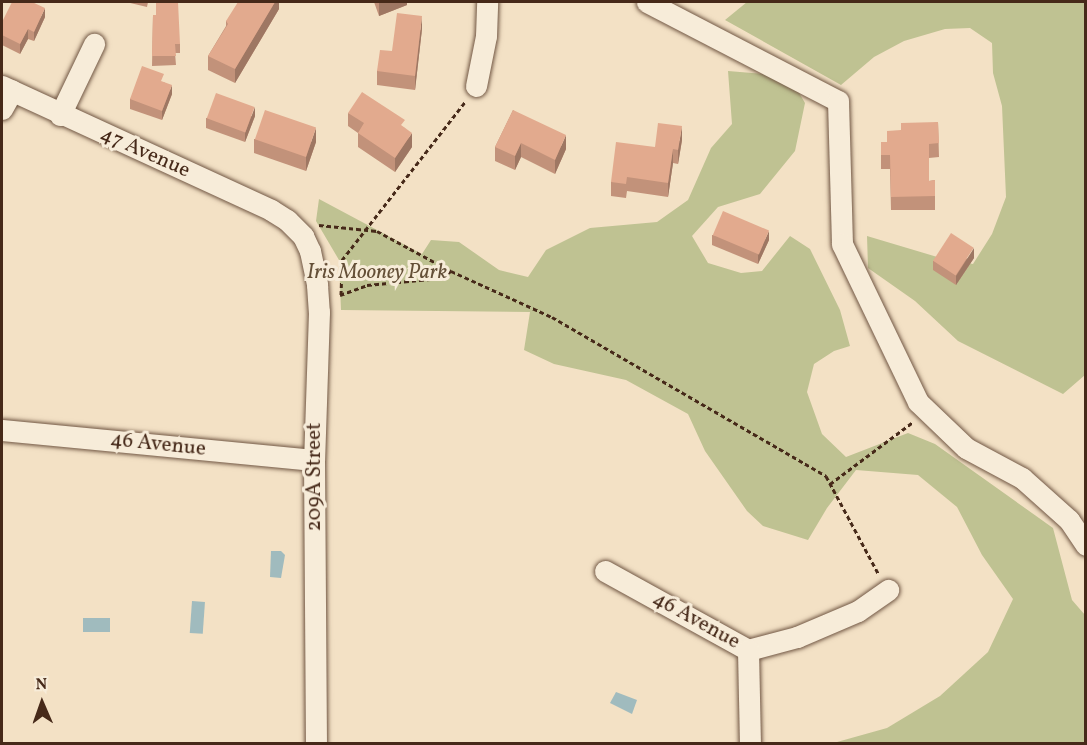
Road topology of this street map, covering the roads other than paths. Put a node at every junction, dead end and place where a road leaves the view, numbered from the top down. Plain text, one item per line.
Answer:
1 (487, 2) edge
2 (647, 2) edge
3 (94, 44) dead end
4 (476, 86) road end
5 (5, 95) edge
6 (60, 114) junction
7 (287, 220) joint
8 (2, 430) edge
9 (314, 460) junction
10 (1086, 545) edge
11 (605, 571) dead end
12 (888, 590) road end
13 (748, 650) junction
14 (316, 744) edge
15 (750, 744) edge

1 - 4 street
2 - 10 street
3 - 6 street
5 - 6 street, 47 Avenue
6 - 7 street, 47 Avenue
7 - 9 street, 209A Street
8 - 9 street, 46 Avenue
9 - 14 street, 209A Street
11 - 13 street, 46 Avenue
12 - 13 street, 46 Avenue
13 - 15 street

